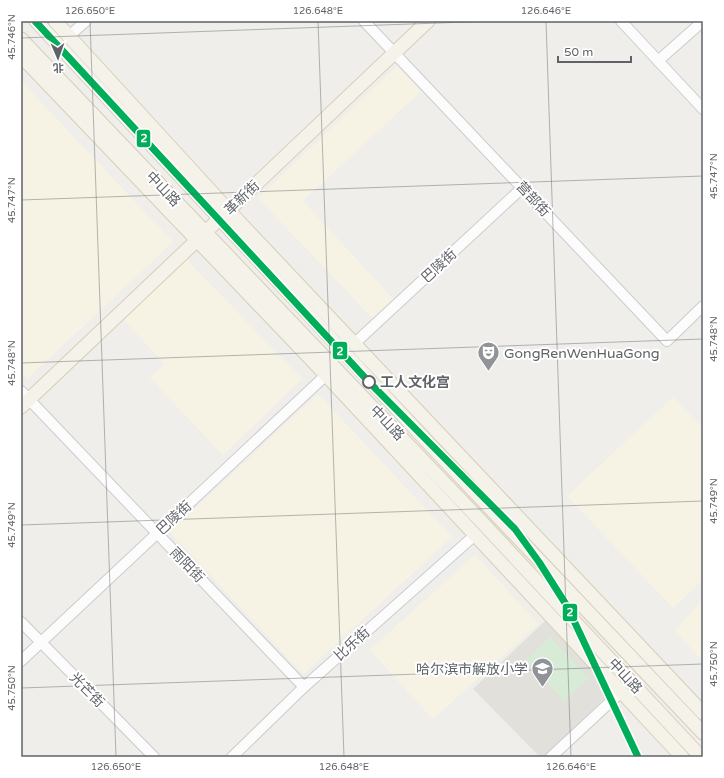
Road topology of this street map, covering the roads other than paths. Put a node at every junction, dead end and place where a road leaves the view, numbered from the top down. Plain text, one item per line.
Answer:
1 (36, 21) edge
2 (55, 21) edge
3 (86, 21) edge
4 (364, 21) edge
5 (428, 21) edge
6 (621, 21) edge
7 (703, 21) edge
8 (69, 36) junction
9 (21, 39) edge
10 (394, 53) junction
11 (21, 56) edge
12 (658, 61) junction
13 (703, 109) edge
14 (522, 188) junction
15 (225, 215) junction
16 (202, 236) junction
17 (703, 306) edge
18 (355, 343) junction
19 (326, 375) junction
20 (24, 399) edge
21 (157, 534) junction
22 (475, 535) junction
23 (21, 622) edge
24 (40, 643) junction
25 (21, 661) edge
26 (304, 687) junction
27 (621, 692) junction
28 (703, 713) edge
29 (703, 733) edge
30 (154, 757) edge
31 (232, 757) edge
32 (551, 757) edge
33 (682, 757) edge
34 (701, 757) edge

1 - 15 main road, 中山路
2 - 8 main road
3 - 8 street
4 - 10 street, 营部街
5 - 10 main road, 革新街
6 - 12 street
7 - 12 street
8 - 15 main road
9 - 16 main road, 中山路
10 - 14 street, 营部街
10 - 15 main road, 革新街
11 - 16 main road
12 - 13 street
14 - 17 street, 营部街
14 - 18 street, 巴陵街
15 - 16 main road, 革新街
15 - 18 main road
15 - 29 main road, 中山路
16 - 19 main road
16 - 20 main road, 革新街
16 - 34 main road, 中山路
18 - 28 main road
19 - 21 street, 巴陵街
19 - 22 main road
20 - 21 street, 雨阳街
21 - 24 street, 巴陵街
21 - 26 street, 雨阳街
22 - 26 street, 比乐街
22 - 27 main road
23 - 24 street, 光芒街
24 - 25 street, 巴陵街
24 - 30 street, 光芒街
26 - 31 street, 比乐街
27 - 32 street
27 - 33 main road

